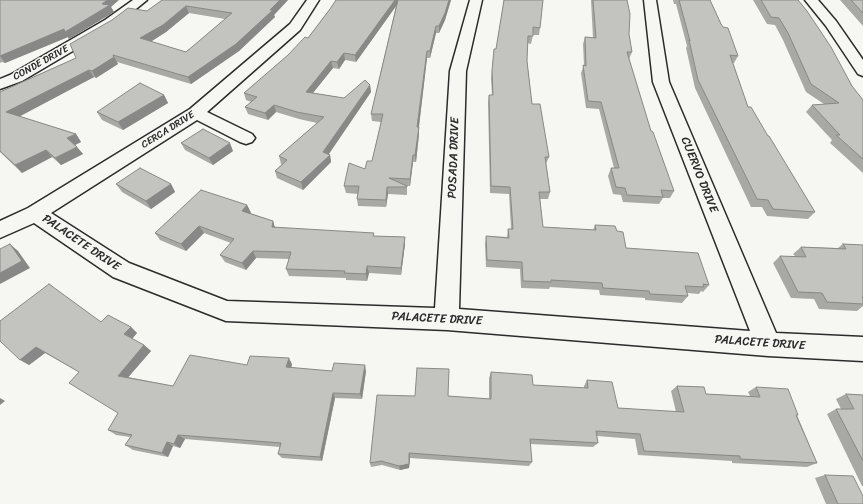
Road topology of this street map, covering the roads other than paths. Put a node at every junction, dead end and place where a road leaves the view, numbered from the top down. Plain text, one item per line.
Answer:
1 (142, 0) edge
2 (313, 0) edge
3 (476, 0) edge
4 (650, 0) edge
5 (811, 0) edge
6 (863, 71) edge
7 (0, 84) edge
8 (196, 113) junction
9 (246, 138) dead end
10 (35, 213) junction
11 (0, 230) edge
12 (447, 319) junction
13 (768, 344) junction
14 (863, 348) edge

1 - 7 street, CONDE DRIVE
2 - 8 street, CERCA DRIVE
3 - 12 street, POSADA DRIVE
4 - 13 street, CUERVO DRIVE
5 - 6 street
8 - 9 street
8 - 10 street, CERCA DRIVE
10 - 11 street, CERCA DRIVE
10 - 12 street, PALACETE DRIVE
12 - 13 street, PALACETE DRIVE
13 - 14 street, PALACETE DRIVE

